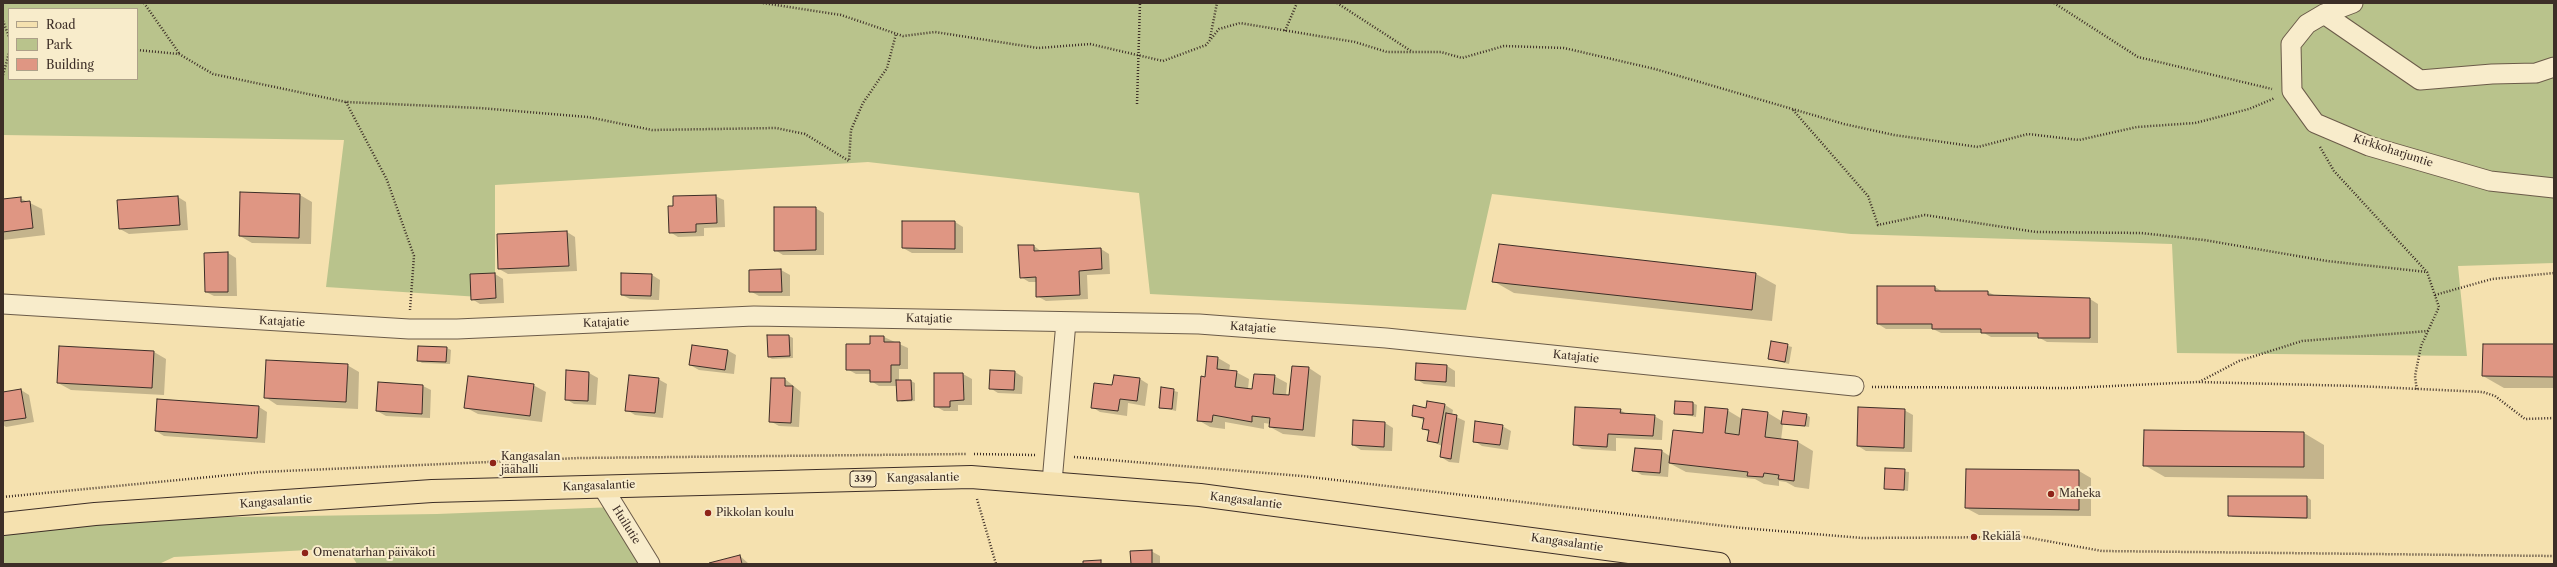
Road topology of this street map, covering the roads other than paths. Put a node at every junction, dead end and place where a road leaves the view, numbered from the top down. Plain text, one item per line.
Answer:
1 (2353, 3) edge
2 (2324, 14) junction
3 (2554, 67) edge
4 (2554, 188) edge
5 (3, 304) edge
6 (1066, 322) junction
7 (1854, 386) road end
8 (1052, 482) junction
9 (602, 486) junction
10 (3, 524) edge
11 (650, 564) edge
12 (1719, 564) edge

1 - 2 street
2 - 3 street
2 - 4 street, Kirkkoharjuntie
5 - 6 street, Katajatie
6 - 7 street, Katajatie
6 - 8 street
8 - 9 main road, Kangasalantie / 339
8 - 12 main road, Kangasalantie / 339
9 - 10 main road, Kangasalantie / 339
9 - 11 street, Huilutie

